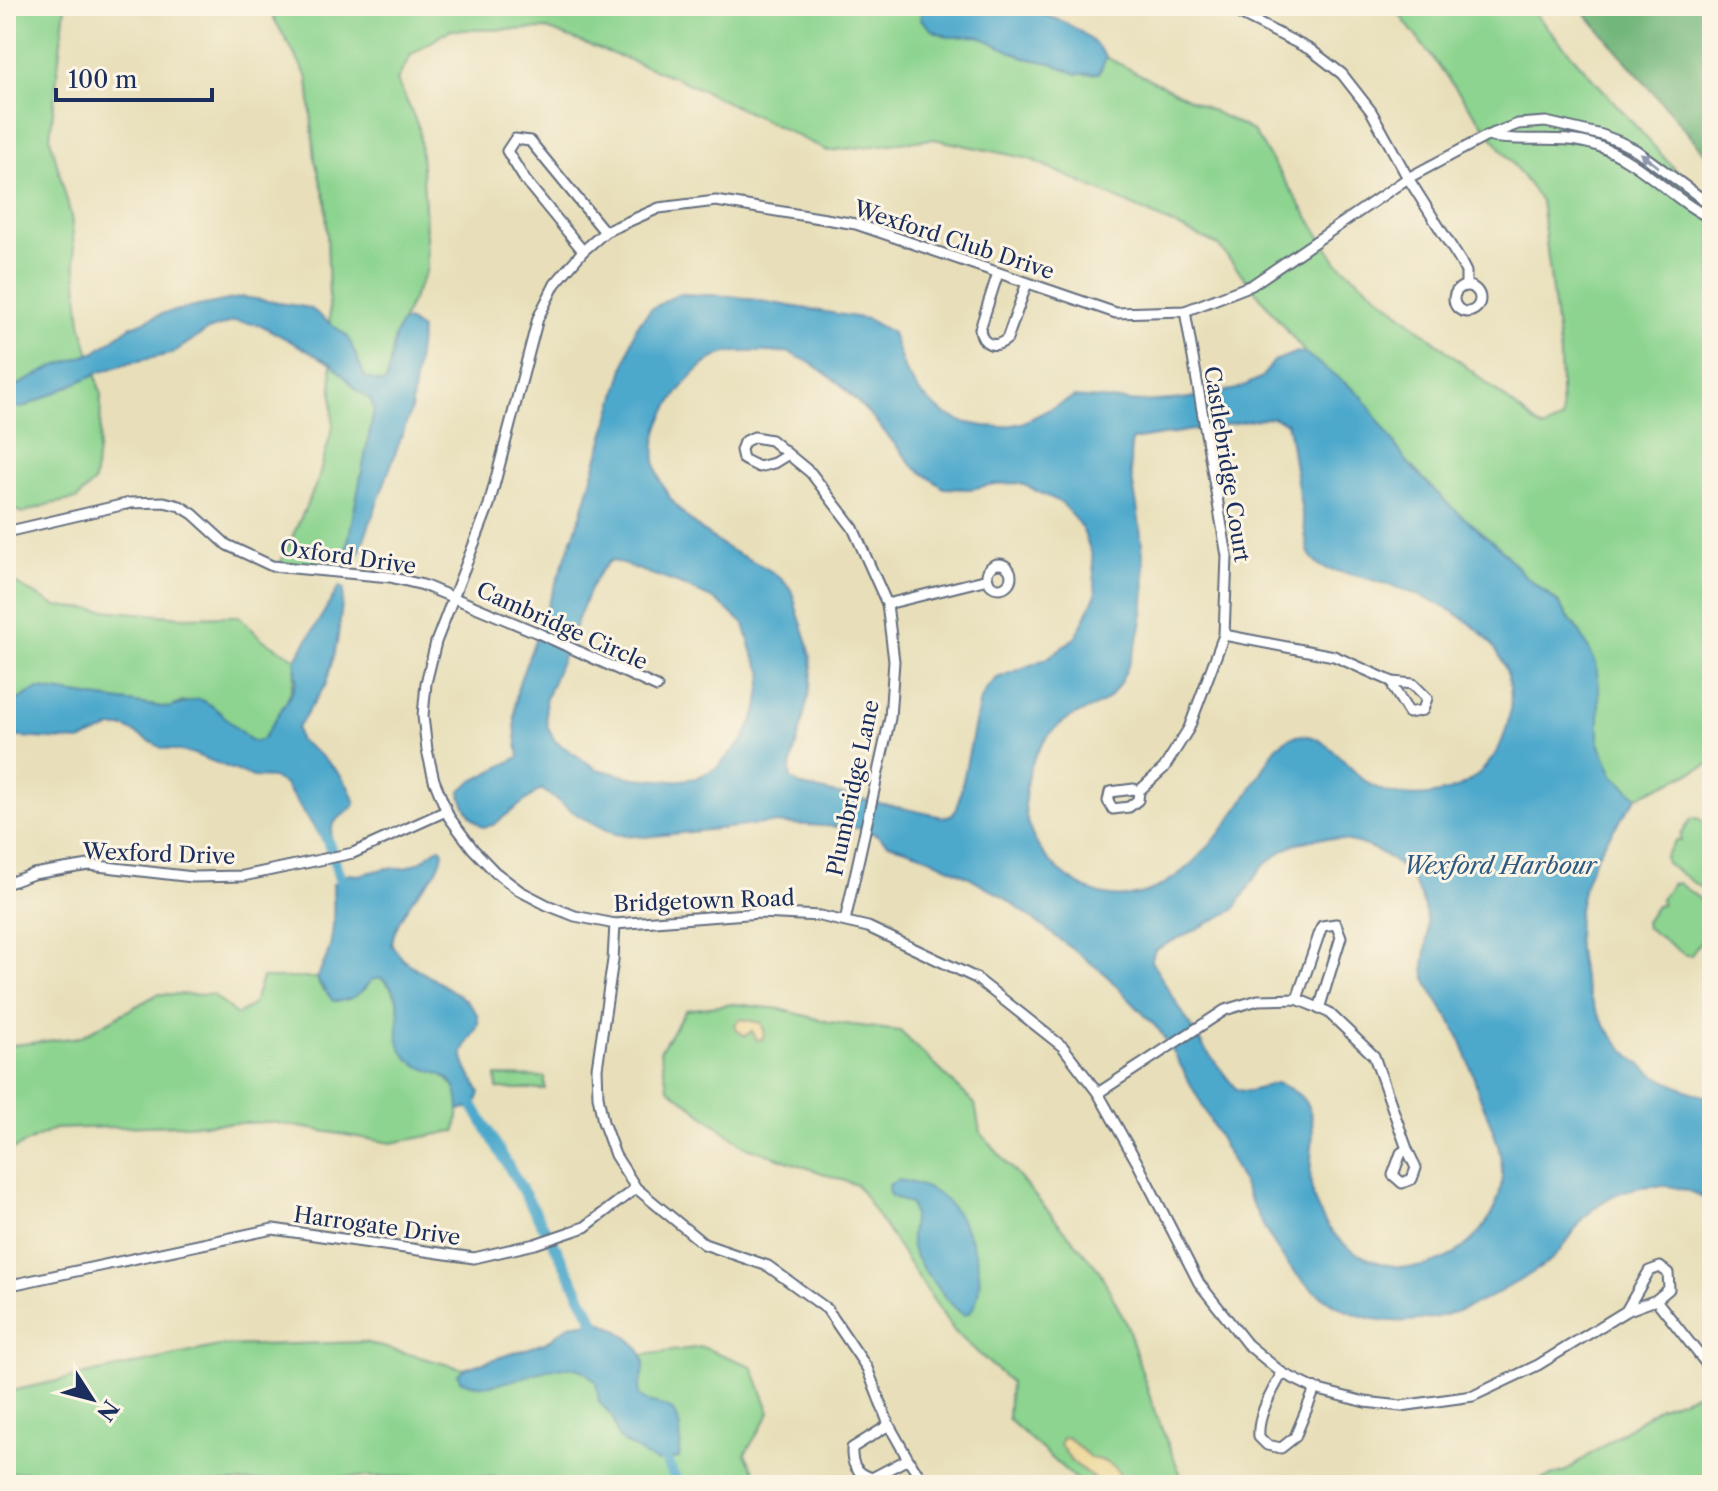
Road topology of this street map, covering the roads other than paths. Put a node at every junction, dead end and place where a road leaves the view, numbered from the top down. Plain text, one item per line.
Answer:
1 (1224, 6) edge
2 (1487, 136) junction
3 (1408, 178) junction
4 (1712, 206) edge
5 (1712, 219) edge
6 (605, 232) junction
7 (583, 251) junction
8 (998, 273) junction
9 (1027, 283) junction
10 (1466, 285) dead end
11 (1185, 311) junction
12 (787, 455) junction
13 (6, 521) edge
14 (19, 528) junction
15 (6, 532) edge
16 (988, 579) dead end
17 (452, 598) junction
18 (887, 604) junction
19 (1224, 635) junction
20 (1393, 682) dead end
21 (657, 687) dead end
22 (1139, 791) dead end
23 (446, 811) junction
24 (6, 884) edge
25 (845, 921) junction
26 (615, 924) junction
27 (1297, 999) junction
28 (1319, 1009) junction
29 (1098, 1093) junction
30 (1407, 1149) dead end
31 (636, 1188) junction
32 (6, 1286) edge
33 (1656, 1300) junction
34 (1626, 1311) junction
35 (1712, 1371) edge
36 (1282, 1373) junction
37 (1315, 1389) junction
38 (889, 1425) junction
39 (908, 1459) junction
40 (926, 1485) edge

1 - 3 street
2 - 3 street, Wexford Club Drive
4 -> 2 street, Wexford Club Drive
2 - 5 street, Wexford Club Drive
3 - 10 street
3 - 11 street, Wexford Club Drive
6 - 7 street, Wexford Club Drive
6 - 7 street
6 - 8 street, Wexford Club Drive
7 - 17 street, Wexford Club Drive
8 - 9 street, Wexford Club Drive
8 - 9 street
9 - 11 street, Wexford Club Drive
11 - 19 street, Castlebridge Court
12 - 12 street, Plumbridge Lane
12 - 18 street, Plumbridge Lane
13 - 14 street
14 - 15 street, Oxford Drive
14 - 17 street, Oxford Drive
16 - 18 street
17 - 21 street, Cambridge Circle
17 - 23 street, Wexford Club Drive
18 - 25 street, Plumbridge Lane
19 - 20 street
19 - 22 street, Castlebridge Court
23 - 24 street, Wexford Drive
23 - 26 street, Bridgetown Road
25 - 26 street, Bridgetown Road
25 - 29 street, Bridgetown Road
26 - 31 street
27 - 28 street
27 - 28 street
27 - 29 street
28 - 30 street
29 - 36 street, Bridgetown Road
31 - 32 street, Harrogate Drive
31 - 38 street
33 - 34 street, Bridgetown Road
33 - 34 street, Bridgetown Road
33 - 35 street
34 - 37 street, Bridgetown Road
36 - 37 street, Bridgetown Road
36 - 37 street
38 - 39 street
38 - 39 street
39 - 40 street

